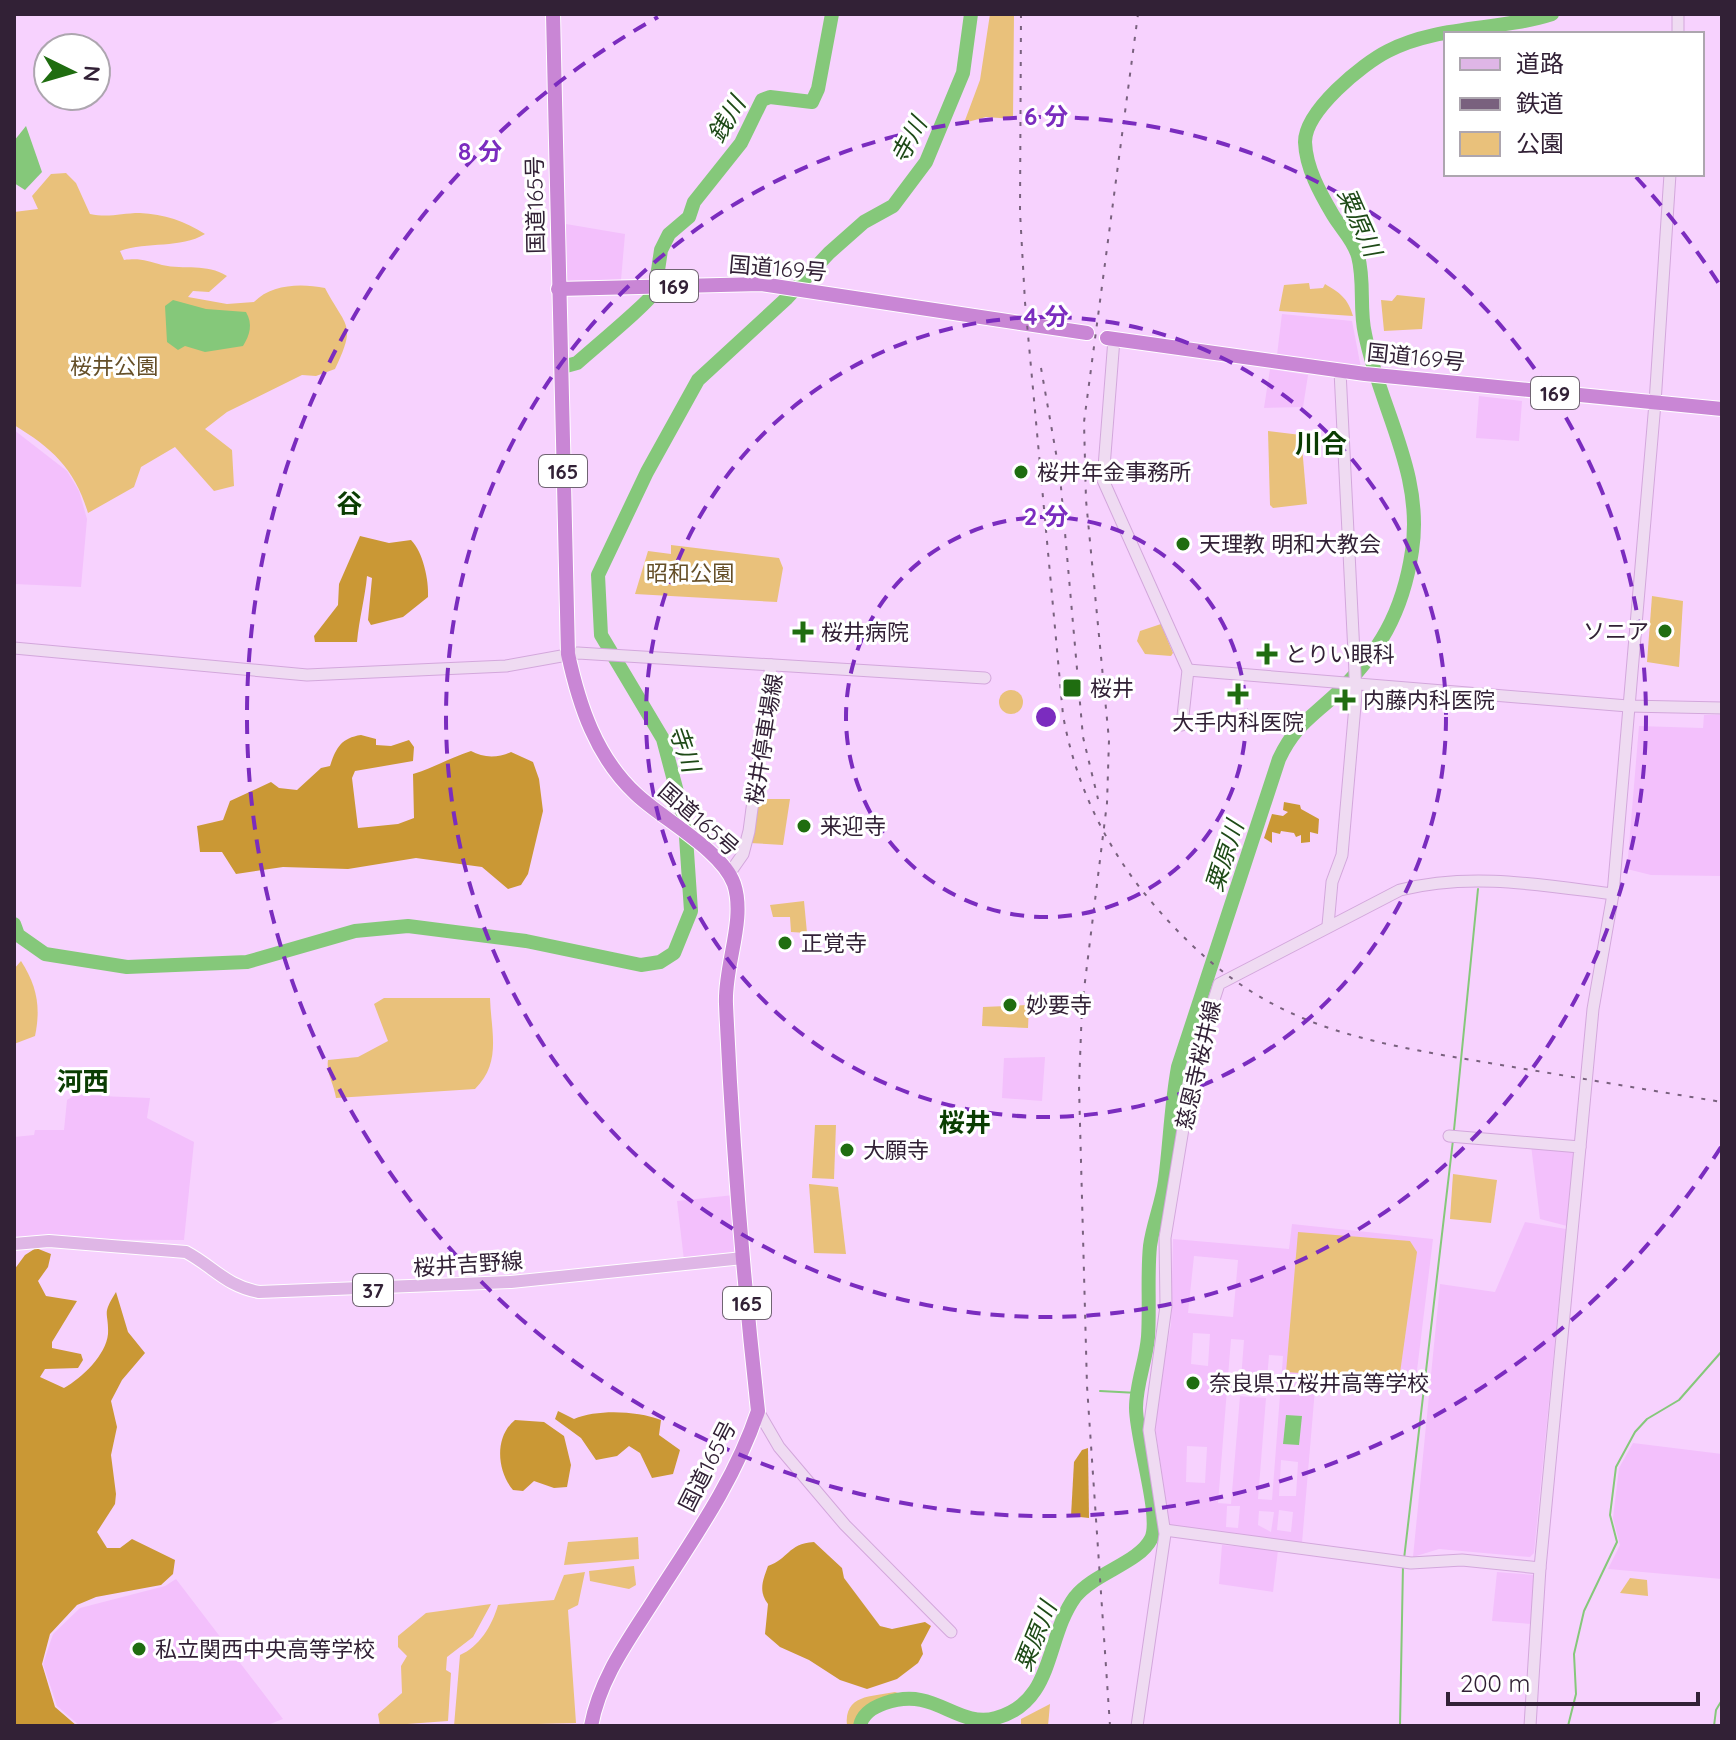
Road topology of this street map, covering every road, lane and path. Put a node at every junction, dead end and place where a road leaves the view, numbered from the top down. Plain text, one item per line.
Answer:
1 (553, 14) edge
2 (1670, 176) edge
3 (558, 289) junction
4 (1087, 333) dead end
5 (1110, 339) joint
6 (1340, 371) junction
7 (1655, 403) junction
8 (1722, 409) edge
9 (14, 648) edge
10 (568, 654) junction
11 (771, 665) junction
12 (1188, 670) junction
13 (985, 678) dead end
14 (1359, 687) junction
15 (1628, 706) junction
16 (1722, 708) edge
17 (1182, 725) dead end
18 (729, 874) junction
19 (1613, 894) junction
20 (1328, 925) junction
21 (1453, 1136) dead end
22 (1580, 1147) junction
23 (14, 1244) edge
24 (743, 1258) junction
25 (758, 1411) junction
26 (1165, 1530) junction
27 (1540, 1568) junction
28 (951, 1632) dead end
29 (591, 1726) edge
30 (1137, 1726) edge
31 (1530, 1726) edge

1 - 3 highway, 国道165号 / 165
2 - 7 street
3 - 4 highway, 国道169号 / 169
3 - 10 highway, 国道165号 / 165
5 - 6 highway, 国道169号 / 169
5 - 12 street
6 - 7 highway, 国道169号 / 169
6 - 14 street
7 - 8 highway, 国道169号 / 169
7 - 15 street
9 - 10 street
10 - 11 street
10 - 18 highway, 国道165号 / 165
11 - 13 street, 桜井停車場線
11 - 18 street, 桜井停車場線
12 - 14 street
12 - 17 street
14 - 15 street
14 - 20 street
15 - 16 street
15 - 19 street
18 - 24 highway, 国道165号 / 165
19 - 20 street, 慈恩寺桜井線
19 - 22 street
20 - 26 street, 慈恩寺桜井線
21 - 22 street
22 - 27 street
23 - 24 main road, 桜井吉野線 / 37
24 - 25 highway, 国道165号 / 165
25 - 28 street
25 - 29 highway, 国道165号 / 165
26 - 27 street
26 - 30 street, 慈恩寺桜井線
27 - 31 street

